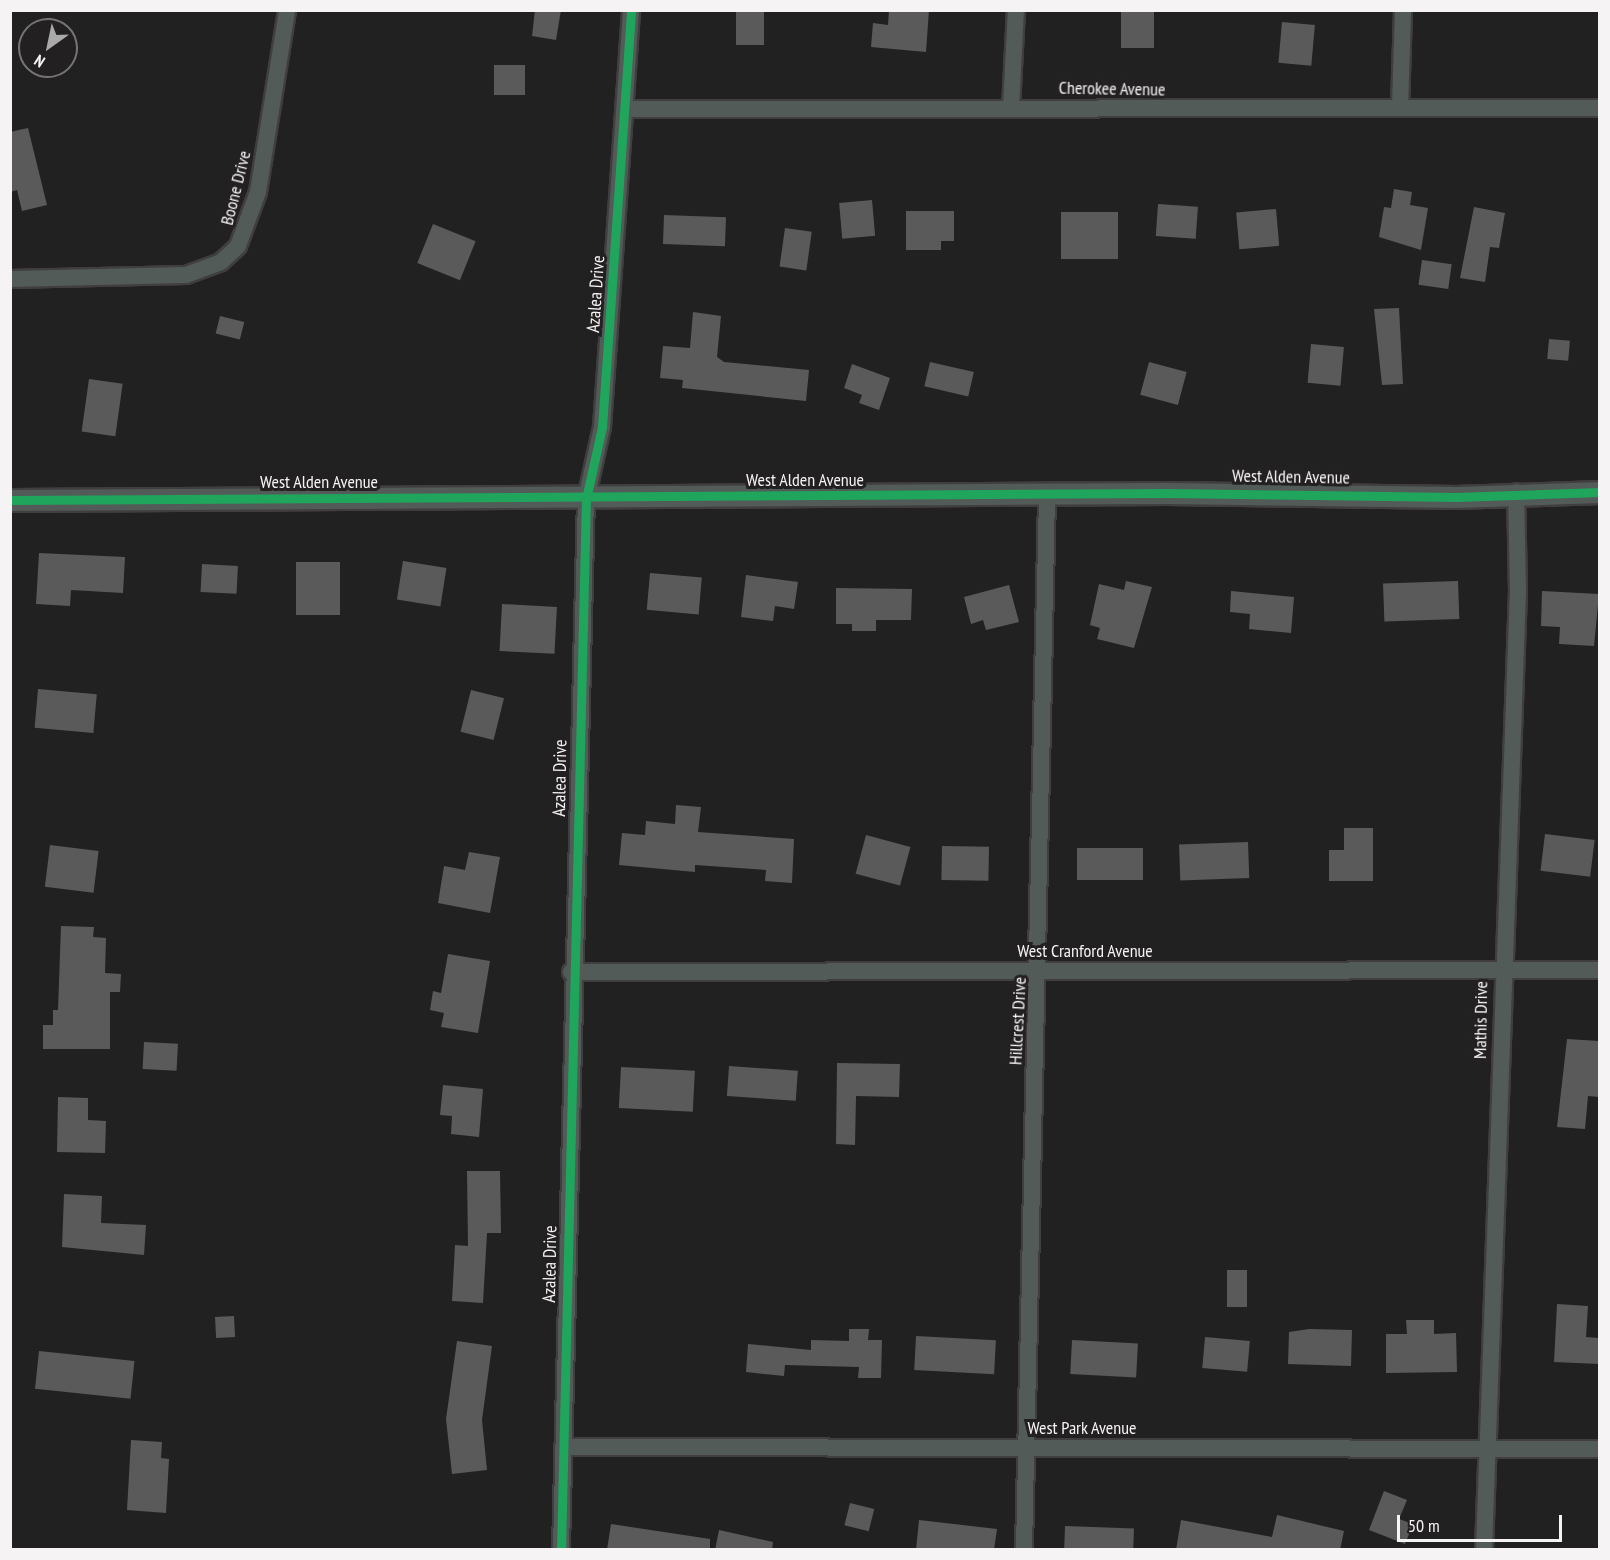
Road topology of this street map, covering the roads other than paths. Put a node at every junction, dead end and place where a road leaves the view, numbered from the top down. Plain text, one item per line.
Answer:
1 (287, 10) edge
2 (631, 10) edge
3 (1016, 10) edge
4 (1403, 10) edge
5 (1400, 107) junction
6 (1011, 108) junction
7 (1599, 108) edge
8 (625, 109) junction
9 (10, 279) edge
10 (1516, 492) junction
11 (1599, 492) edge
12 (1047, 495) junction
13 (586, 499) junction
14 (10, 500) edge
15 (1501, 969) junction
16 (1040, 970) junction
17 (1599, 970) edge
18 (571, 972) junction
19 (564, 1447) junction
20 (1026, 1448) junction
21 (1599, 1449) edge
22 (1485, 1450) junction
23 (561, 1550) edge
24 (1024, 1550) edge
25 (1484, 1550) edge

1 - 9 street, Boone Drive
2 - 8 street, Azalea Drive
3 - 6 street
4 - 5 street
5 - 6 street, Cherokee Avenue
5 - 7 street, Cherokee Avenue
6 - 8 street, Cherokee Avenue
8 - 13 street, Azalea Drive
10 - 11 street, West Alden Avenue
10 - 12 street, West Alden Avenue
10 - 15 street, Mathis Drive
12 - 13 street, West Alden Avenue
12 - 16 street, Hillcrest Drive
13 - 14 street, West Alden Avenue
13 - 18 street, Azalea Drive
15 - 16 street, West Cranford Avenue
15 - 17 street, West Cranford Avenue
15 - 22 street, Mathis Drive
16 - 18 street, West Cranford Avenue
16 - 20 street, Hillcrest Drive
18 - 19 street, Azalea Drive
19 - 20 street, West Park Avenue
19 - 23 street, Azalea Drive
20 - 22 street, West Park Avenue
20 - 24 street, Hillcrest Drive
21 - 22 street, West Park Avenue
22 - 25 street, Mathis Drive

